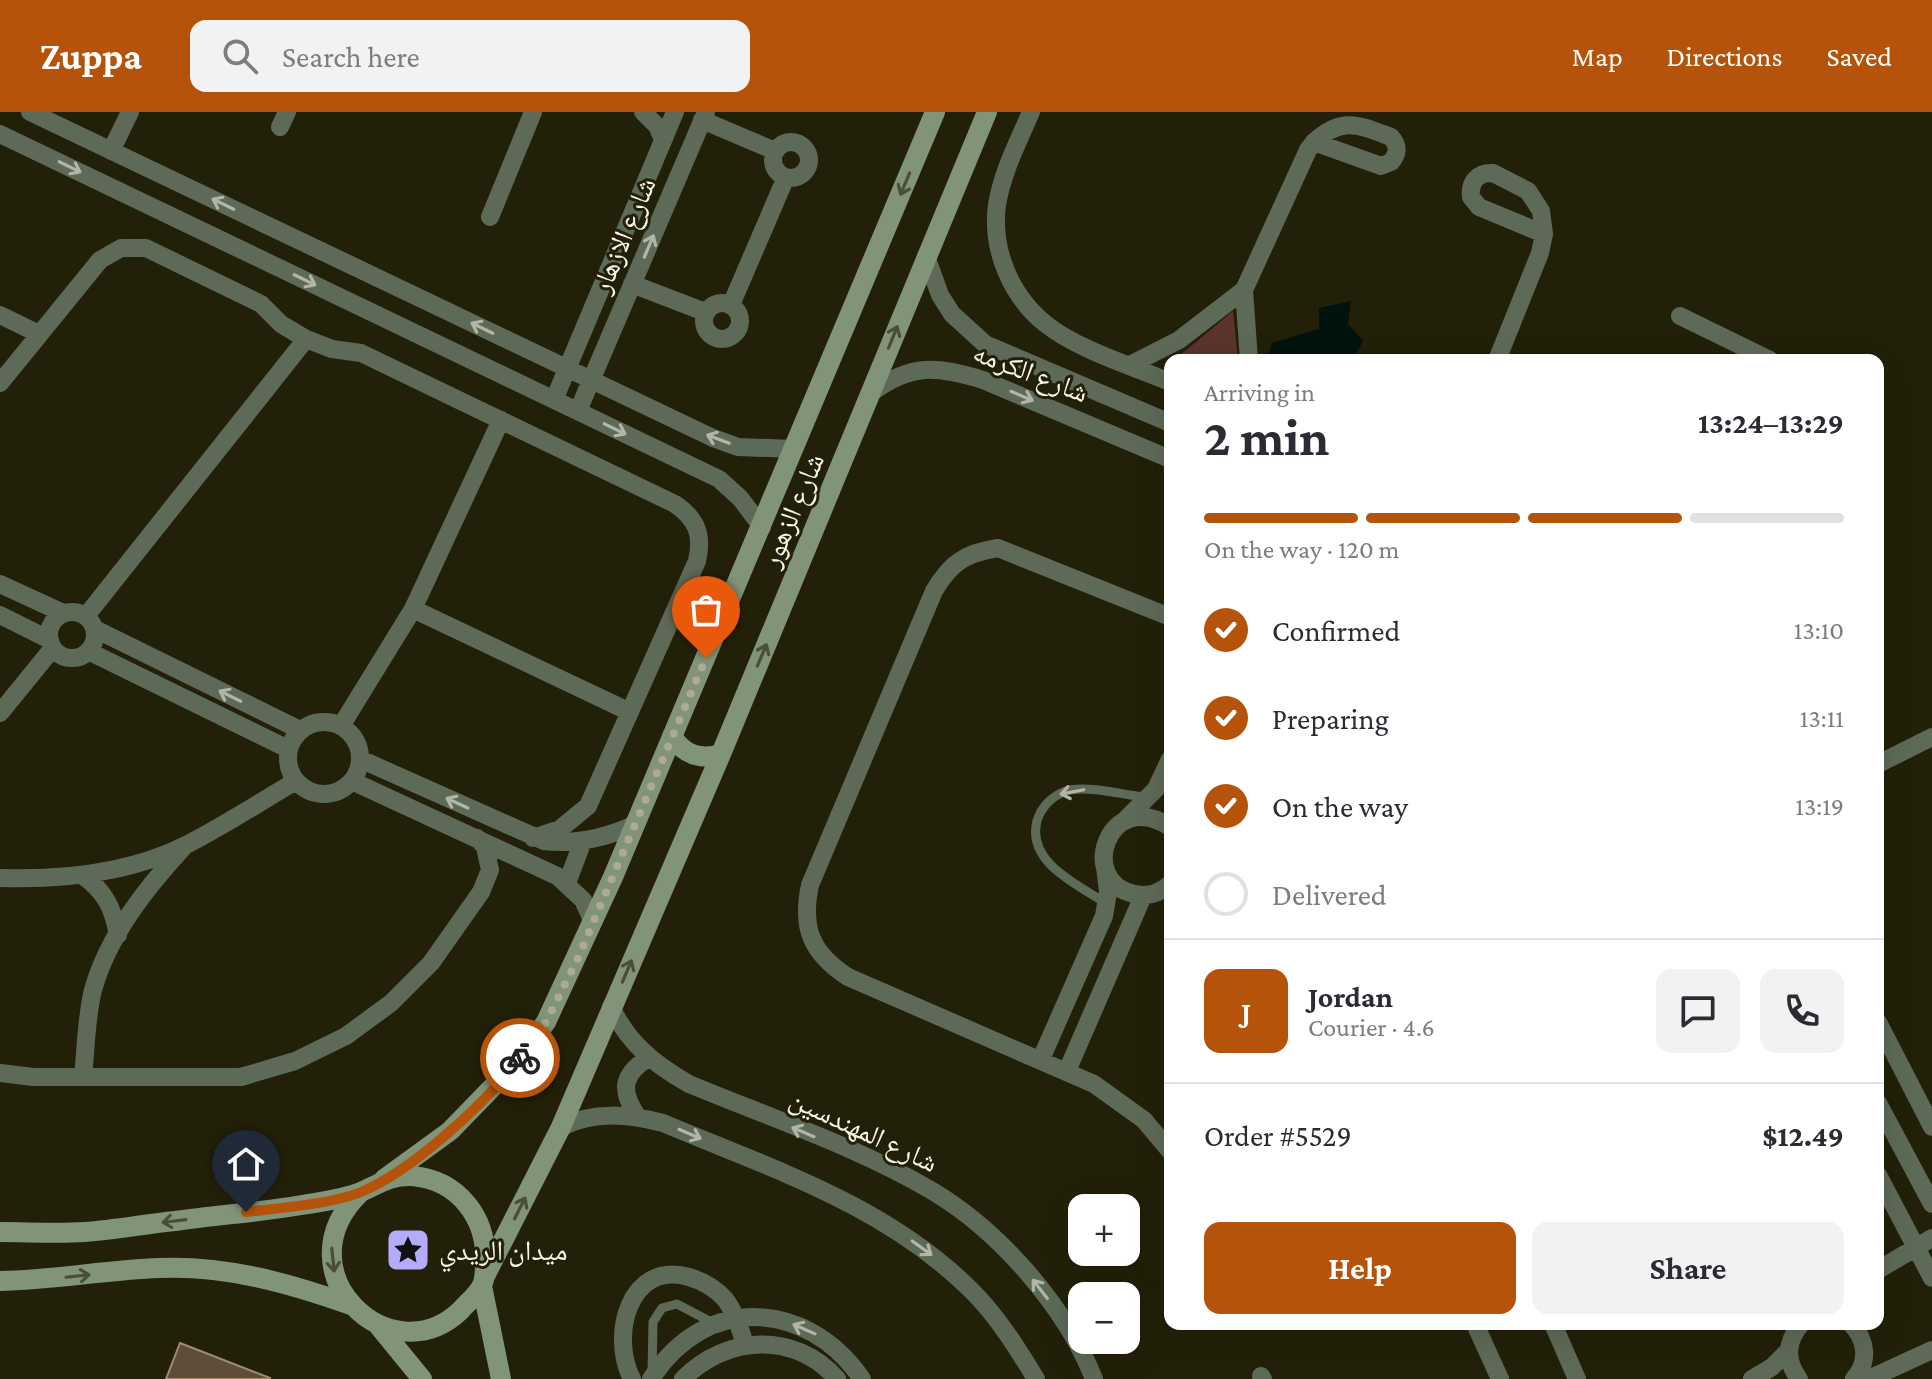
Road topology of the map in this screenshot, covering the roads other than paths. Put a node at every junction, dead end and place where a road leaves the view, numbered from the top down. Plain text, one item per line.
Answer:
1 (30, 112) edge
2 (130, 112) edge
3 (533, 112) edge
4 (643, 112) edge
5 (675, 112) edge
6 (935, 112) edge
7 (987, 112) edge
8 (1031, 112) edge
9 (704, 116) edge
10 (0, 134) edge
11 (663, 139) junction
12 (1314, 142) dead end
13 (111, 151) junction
14 (775, 151) junction
15 (786, 177) junction
16 (642, 190) junction
17 (668, 200) junction
18 (490, 217) dead end
19 (1544, 234) dead end
20 (926, 256) junction
21 (632, 284) junction
22 (1244, 290) junction
23 (731, 305) junction
24 (705, 312) junction
25 (0, 315) edge
26 (1680, 316) dead end
27 (39, 334) junction
28 (306, 339) junction
29 (1249, 354) edge
30 (1499, 354) edge
31 (1758, 354) edge
32 (1130, 365) junction
33 (567, 369) junction
34 (1164, 379) edge
35 (591, 380) junction
36 (0, 383) edge
37 (871, 393) junction
38 (554, 400) junction
39 (578, 411) junction
40 (501, 420) junction
41 (1164, 420) edge
42 (794, 449) junction
43 (1164, 456) edge
44 (762, 527) junction
45 (0, 584) edge
46 (413, 609) junction
47 (63, 613) junction
48 (0, 615) edge
49 (1164, 615) edge
50 (90, 622) junction
51 (51, 644) junction
52 (88, 651) junction
53 (630, 712) junction
54 (0, 713) edge
55 (341, 726) junction
56 (300, 730) junction
57 (672, 736) junction
58 (1932, 737) edge
59 (288, 749) junction
60 (721, 754) junction
61 (360, 759) junction
62 (1884, 761) edge
63 (1164, 772) edge
64 (296, 781) junction
65 (352, 781) junction
66 (1149, 798) junction
67 (1123, 821) junction
68 (497, 822) junction
69 (1164, 823) edge
70 (636, 824) junction
71 (533, 838) junction
72 (482, 841) junction
73 (583, 841) junction
74 (186, 845) junction
75 (1105, 867) junction
76 (82, 875) junction
77 (0, 878) edge
78 (567, 883) junction
79 (1164, 887) edge
80 (1148, 895) junction
81 (1164, 901) edge
82 (1107, 904) junction
83 (593, 922) junction
84 (118, 935) junction
85 (611, 1007) junction
86 (1884, 1034) edge
87 (648, 1058) junction
88 (1041, 1059) junction
89 (1067, 1071) junction
90 (0, 1073) edge
91 (83, 1077) junction
92 (1884, 1114) edge
93 (637, 1116) junction
94 (561, 1127) junction
95 (1932, 1127) edge
96 (1164, 1144) edge
97 (384, 1179) junction
98 (1884, 1184) edge
99 (361, 1192) junction
100 (1932, 1204) edge
101 (0, 1232) edge
102 (1924, 1243) edge
103 (1884, 1266) edge
104 (1932, 1278) edge
105 (0, 1281) edge
106 (483, 1282) junction
107 (351, 1305) junction
108 (736, 1319) junction
109 (377, 1324) junction
110 (715, 1324) junction
111 (1478, 1330) edge
112 (1556, 1330) edge
113 (1796, 1330) edge
114 (1856, 1330) edge
115 (745, 1344) junction
116 (1932, 1350) edge
117 (1788, 1351) junction
118 (651, 1378) edge
119 (422, 1379) edge
120 (501, 1379) edge
121 (632, 1379) edge
122 (683, 1379) edge
123 (837, 1379) edge
124 (862, 1379) edge
125 (1036, 1379) edge
126 (1094, 1379) edge
127 (1500, 1379) edge
128 (1577, 1379) edge
129 (1752, 1379) edge
130 (1799, 1379) edge
131 (1854, 1379) edge
132 (1869, 1379) edge

1 - 13 street
2 - 13 street
3 - 18 street
4 - 11 street
5 - 11 street, شارع الازهار
6 -> 42 main road, شارع الزهور
7 - 20 main road, شارع الزهور
8 - 32 street
9 - 14 street
9 - 17 street, شارع الازهار
10 -> 38 street
11 - 16 street, شارع الازهار
12 - 22 street
33 -> 13 street
14 - 15 street
14 - 15 street
15 - 23 street
16 - 17 street
16 - 33 street, شارع الازهار
21 -> 17 street, شارع الازهار
19 - 30 street
37 -> 20 main road, شارع الزهور
20 - 41 street, شارع الكرمه
21 - 24 street
21 - 35 street, شارع الازهار
22 - 29 street
22 - 32 street
23 - 24 street
23 - 24 street
25 - 27 street
26 - 31 street
27 - 28 street
27 - 36 street
28 - 40 street
28 - 50 street
32 - 34 street
33 - 35 street
33 - 38 street, شارع الازهار
35 - 39 street, شارع الازهار
42 -> 35 street
37 -> 43 street, شارع الكرمه
60 -> 37 main road, شارع الزهور
38 - 39 street
39 -> 44 street
40 - 46 street
40 - 53 street
42 - 44 main road, شارع الزهور
44 - 57 main road, شارع الزهور
45 - 47 street
46 - 53 street
46 - 55 street
47 - 50 street
47 - 51 street
48 - 51 street
49 - 88 street
50 - 52 street
56 -> 50 street
51 - 52 street
51 - 54 street
52 - 59 street
53 - 71 street
55 - 56 street
55 - 61 street
56 - 59 street
57 - 60 main road
57 - 70 main road, شارع الزهور
58 - 62 street
59 - 64 street
85 -> 60 main road, شارع الزهور
61 - 65 street
68 -> 61 street
63 - 66 street
64 - 65 street
64 - 74 street
65 - 72 street
66 - 67 street
66 -> 82 lane
67 - 69 street
67 - 75 street
68 - 71 street
68 - 72 street
70 - 73 street
70 - 83 main road, شارع الزهور
71 - 73 street
72 - 78 street
72 - 91 street
73 - 78 street
74 - 76 street
74 - 84 street
75 - 80 street
75 - 82 street
76 - 77 street
76 - 84 street
78 - 83 street
79 - 80 street
80 - 81 street
80 - 89 street
82 - 88 street
83 - 97 main road, شارع الزهور
84 - 91 street
85 - 87 street, شارع المهندسين
85 - 94 main road, شارع الزهور
86 - 95 street
87 - 93 street
126 -> 87 street, شارع المهندسين
88 - 89 street
89 - 96 street
90 - 91 street
92 - 100 street
93 - 94 street
93 -> 125 street
106 -> 94 main road, شارع الزهور
97 - 99 main road
97 - 106 main road
98 - 102 street
99 -> 101 main road
99 -> 107 main road
102 - 103 street
102 - 104 street
105 -> 107 main road
106 - 109 main road
106 - 120 main road
107 - 109 main road
108 - 110 street
108 - 115 street
108 - 121 street
124 -> 108 street
109 - 119 main road
110 - 118 street
110 - 118 lane
111 - 127 street
112 - 128 street
113 - 117 street
114 - 131 street
115 - 122 street
115 - 123 street
116 - 132 street
117 - 129 street
117 - 130 street

